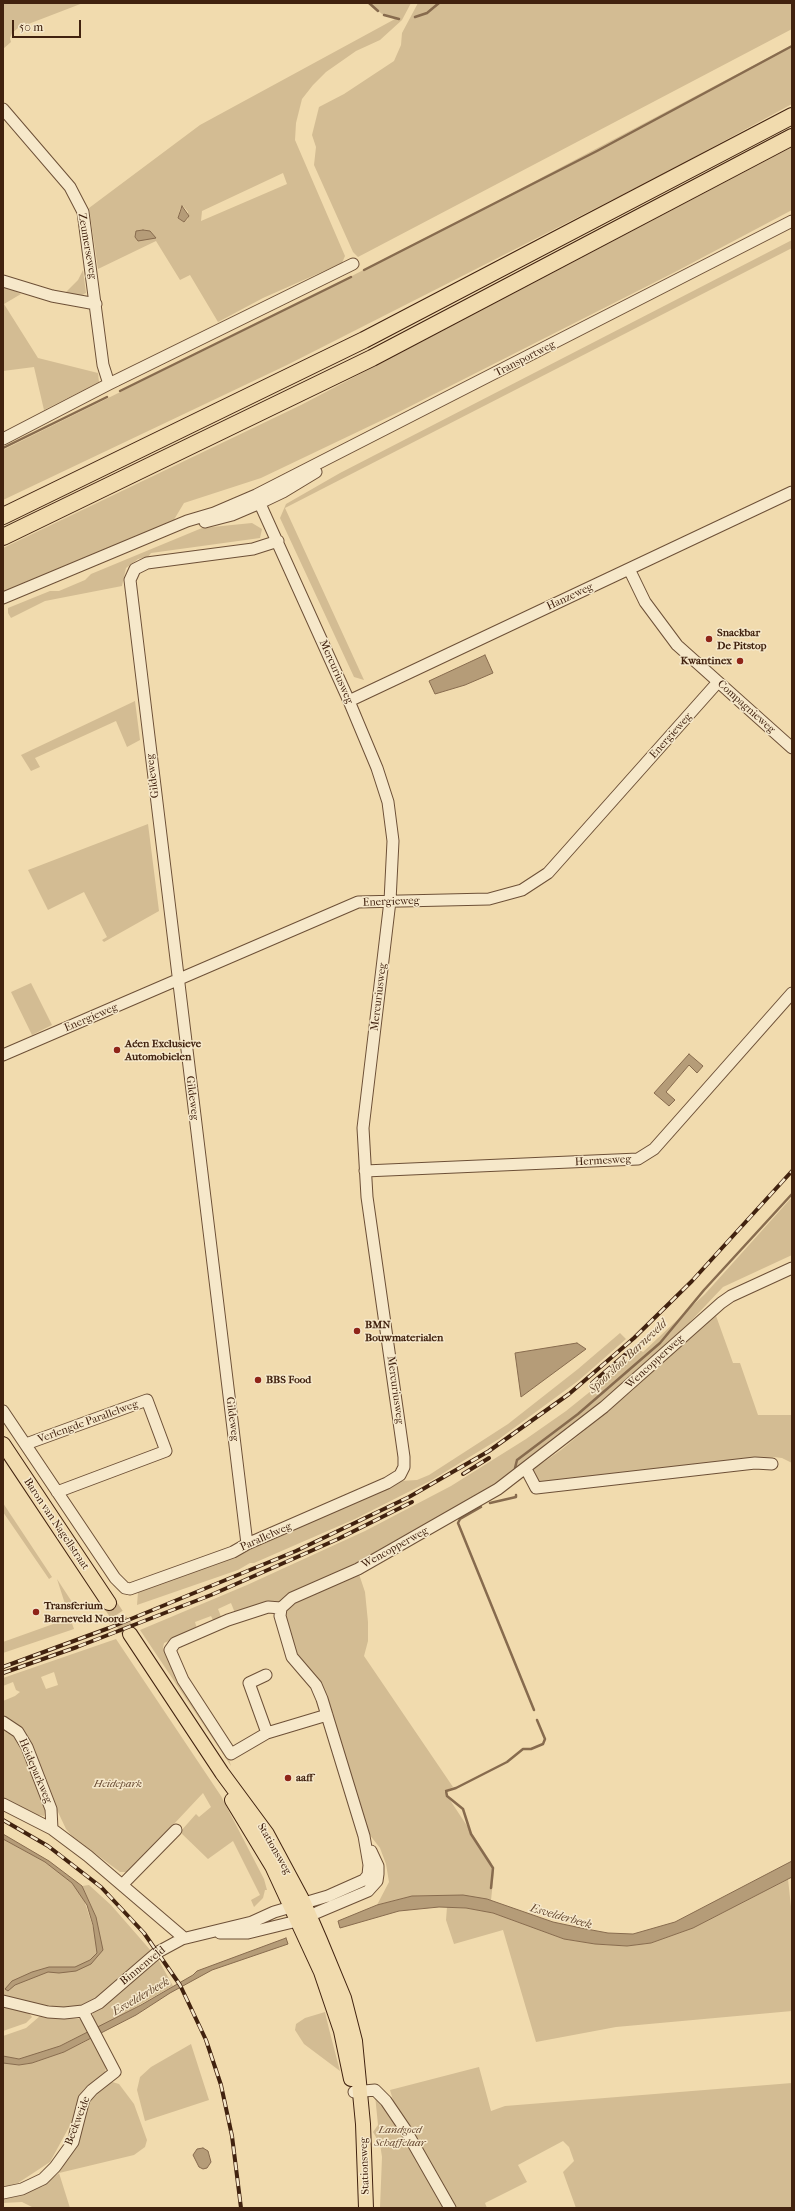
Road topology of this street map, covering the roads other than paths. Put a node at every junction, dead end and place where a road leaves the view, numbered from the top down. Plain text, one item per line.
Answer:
1 (3, 109) edge
2 (792, 116) edge
3 (792, 137) edge
4 (792, 221) edge
5 (792, 227) edge
6 (353, 264) dead end
7 (3, 281) edge
8 (96, 304) junction
9 (108, 384) junction
10 (3, 439) edge
11 (792, 492) edge
12 (258, 499) junction
13 (3, 516) edge
14 (3, 537) edge
15 (278, 541) junction
16 (629, 569) junction
17 (3, 598) edge
18 (718, 682) junction
19 (349, 701) junction
20 (792, 748) edge
21 (390, 901) junction
22 (177, 980) junction
23 (792, 993) edge
24 (3, 1055) edge
25 (365, 1171) junction
26 (792, 1268) edge
27 (3, 1411) edge
28 (3, 1444) edge
29 (26, 1444) junction
30 (3, 1454) edge
31 (772, 1464) dead end
32 (526, 1469) junction
33 (402, 1472) joint
34 (57, 1492) junction
35 (247, 1544) junction
36 (125, 1588) joint
37 (281, 1608) junction
38 (127, 1635) tunnel mouth
39 (266, 1675) dead end
40 (327, 1715) junction
41 (3, 1722) edge
42 (268, 1734) junction
43 (3, 1804) edge
44 (52, 1829) junction
45 (176, 1830) dead end
46 (123, 1884) junction
47 (301, 1912) junction
48 (184, 1938) junction
49 (3, 2001) edge
50 (84, 2011) junction
51 (357, 2091) junction
52 (3, 2193) edge
53 (366, 2208) edge
54 (450, 2208) edge

1 - 8 street, Zeumerseweg
2 - 13 highway
3 - 14 highway
4 - 12 street, Transportweg
5 - 12 street, Transportweg
6 - 9 street
7 - 8 street
8 - 9 street, Zeumerseweg
9 - 10 street
11 - 16 street, Hanzeweg
12 - 15 street, Mercuriusweg
12 - 17 street
15 - 19 street, Mercuriusweg
15 - 22 street, Gildeweg
16 - 18 street, Compagnieweg
16 - 19 street, Hanzeweg
18 - 20 street, Compagnieweg
18 - 21 street, Energieweg
19 - 21 street, Mercuriusweg
21 - 22 street, Energieweg
21 - 25 street, Mercuriusweg
22 - 24 street, Energieweg
22 - 35 street, Gildeweg
23 - 25 street, Hermesweg
25 - 33 street, Mercuriusweg
26 - 32 street, Wencopperweg
27 - 29 street, Verlengde Parallelweg
28 - 30 main road, Baron van Nagellstraat
29 - 34 street, Verlengde Parallelweg
29 - 34 street, Verlengde Parallelweg
31 - 32 street
32 - 37 street, Wencopperweg
33 - 35 street, Parallelweg
34 - 36 street, Verlengde Parallelweg
35 - 36 street, Parallelweg
37 - 40 street
37 - 42 street
38 - 47 main road, Stationsweg
39 - 42 street
40 - 42 street
40 - 47 street
41 - 44 street, Heideparkweg
43 - 44 street, Heideparkweg
44 - 46 street, Heideparkweg
45 - 46 street
46 - 48 street, Heideparkweg
47 - 48 street, Binnenveld
47 - 51 main road, Stationsweg
48 - 50 street, Binnenveld
49 - 50 street, Binnenveld
50 - 52 street, Beekweide
51 - 53 main road, Stationsweg
51 - 54 street

